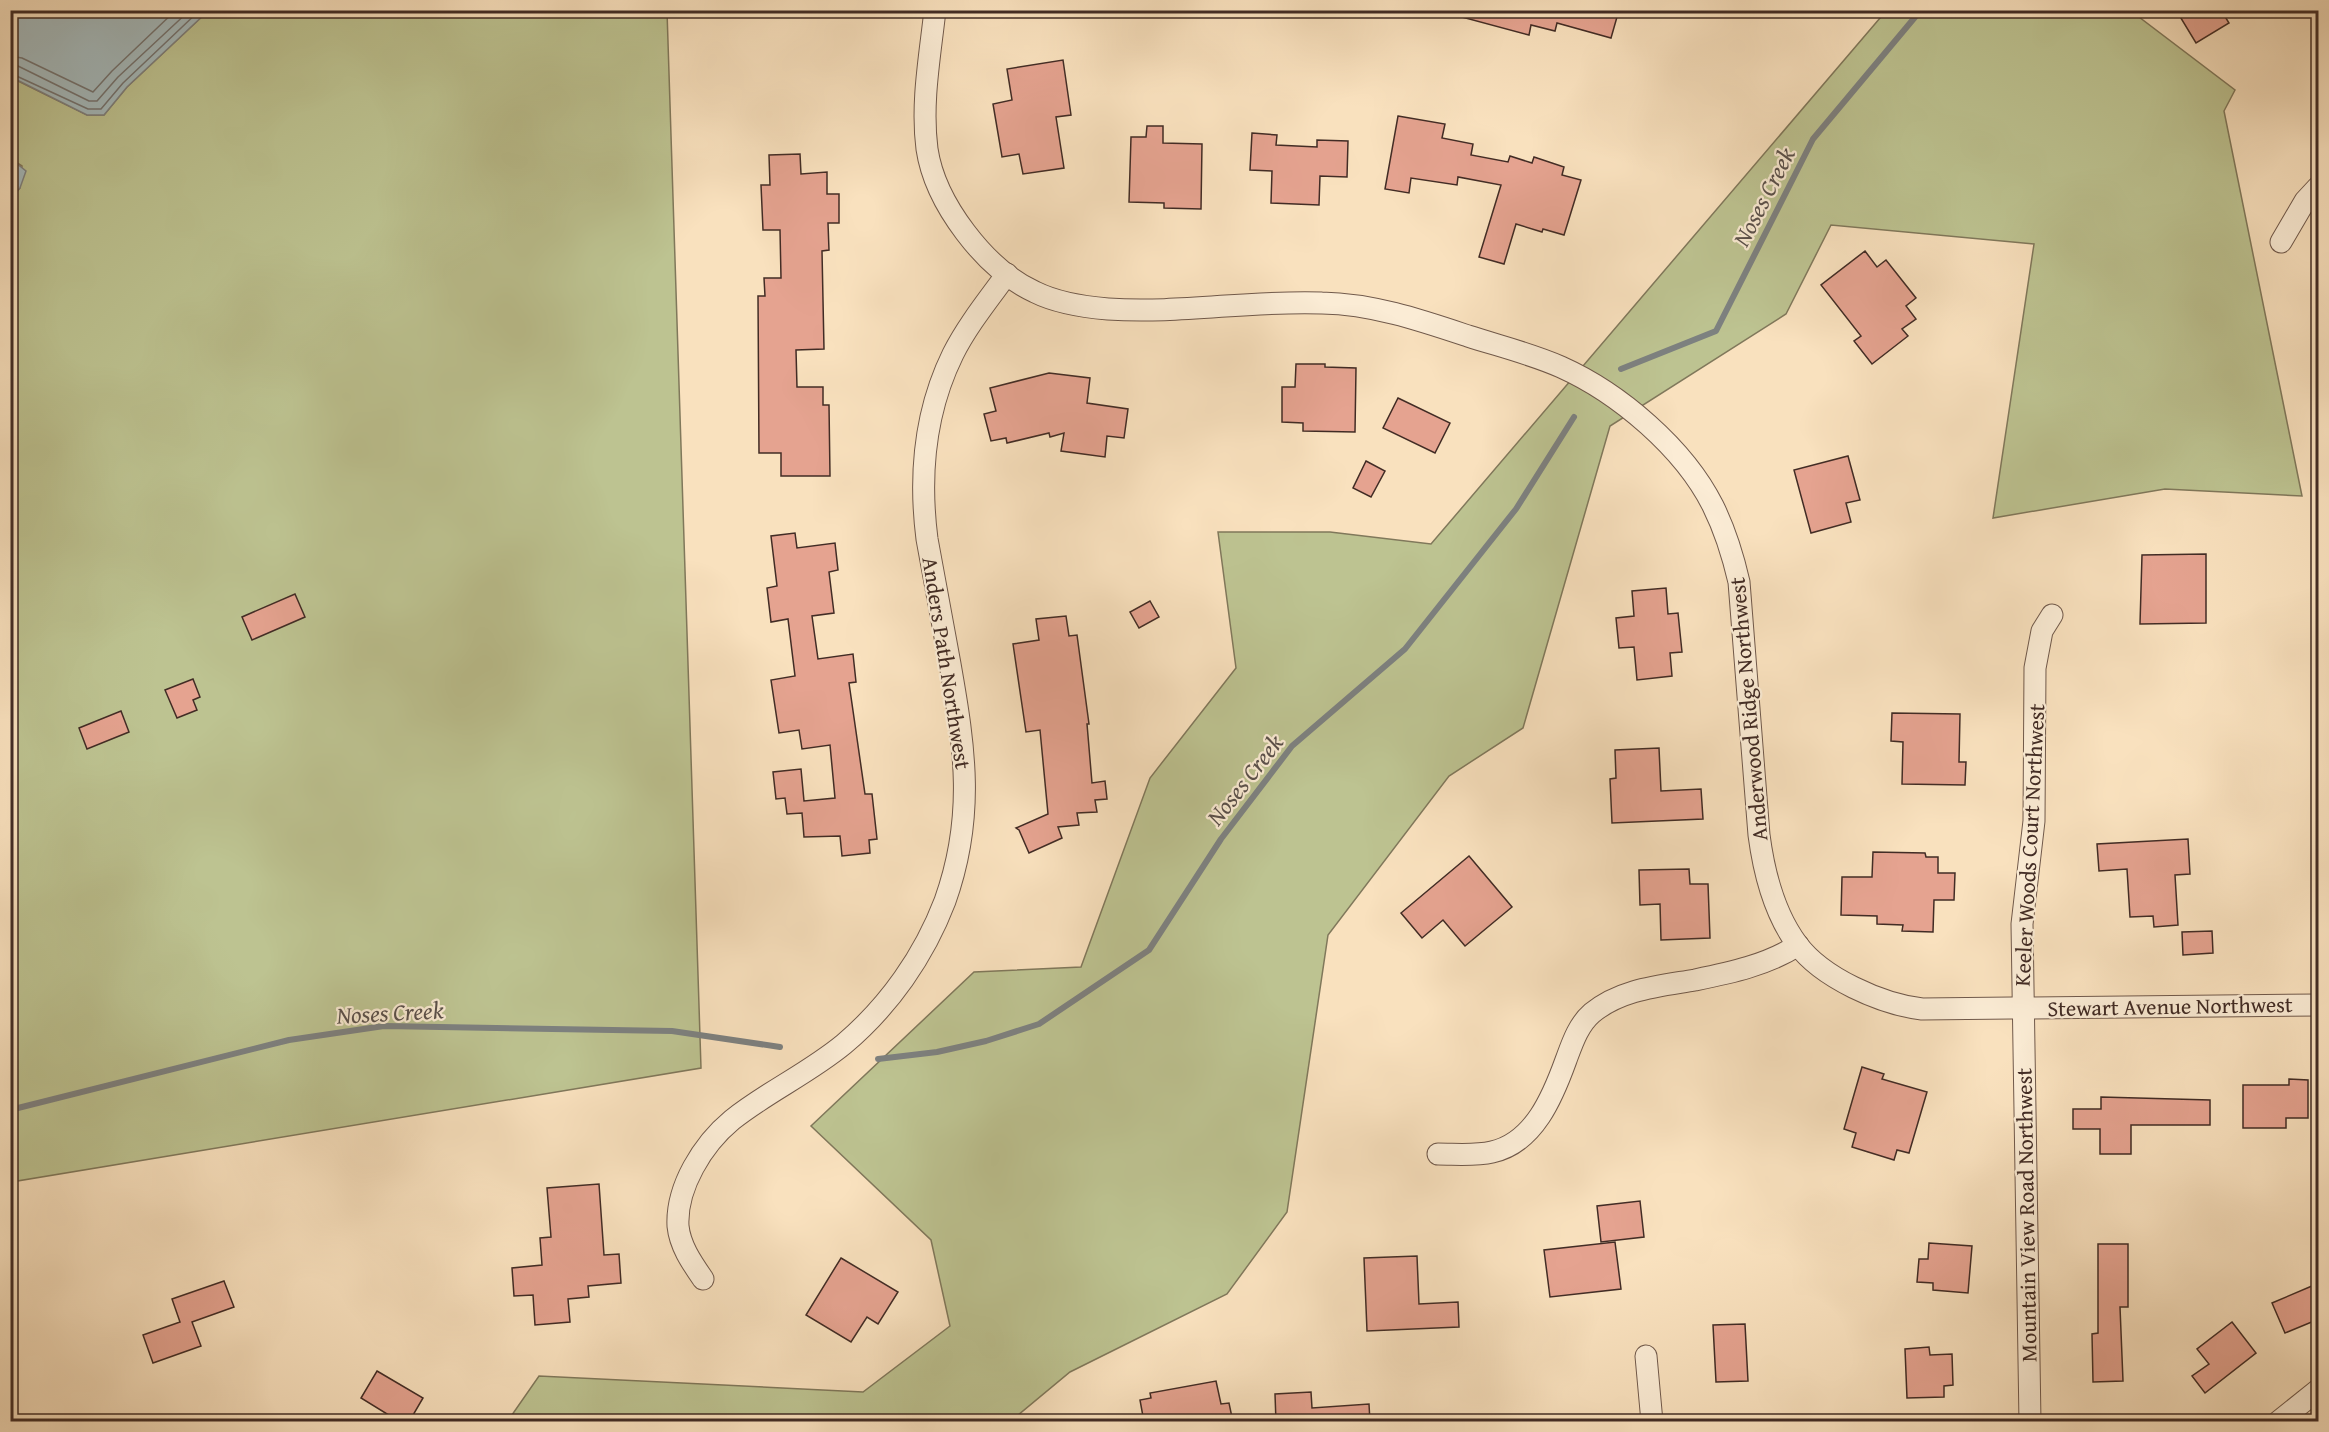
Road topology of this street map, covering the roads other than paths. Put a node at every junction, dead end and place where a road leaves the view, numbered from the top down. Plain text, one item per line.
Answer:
1 (935, 10) edge
2 (2319, 187) edge
3 (2281, 242) dead end
4 (1007, 274) junction
5 (2052, 615) dead end
6 (1798, 945) junction
7 (2319, 1005) edge
8 (2022, 1008) junction
9 (1438, 1154) dead end
10 (703, 1279) dead end
11 (1646, 1356) dead end
12 (2319, 1390) edge
13 (1652, 1422) edge
14 (2030, 1422) edge
15 (2278, 1422) edge

1 - 4 street, Anderwood Ridge Northwest
2 - 3 street
4 - 6 street, Anderwood Ridge Northwest
4 - 10 street, Anders Path Northwest
5 - 8 street, Keeler Woods Court Northwest
6 - 8 street, Anderwood Ridge Northwest
6 - 9 street
7 - 8 street, Stewart Avenue Northwest
8 - 14 street, Mountain View Road Northwest
11 - 13 street
12 - 15 street

